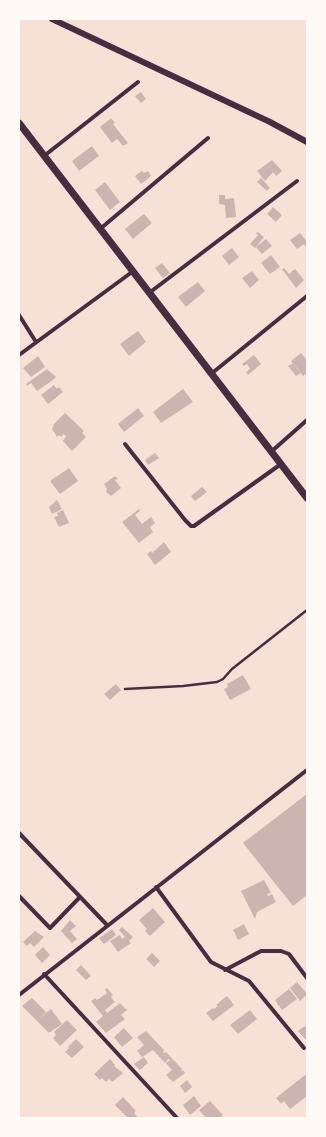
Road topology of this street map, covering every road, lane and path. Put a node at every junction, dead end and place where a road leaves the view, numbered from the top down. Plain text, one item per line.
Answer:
1 (52, 19) edge
2 (138, 82) dead end
3 (19, 123) edge
4 (208, 138) dead end
5 (307, 142) edge
6 (44, 156) junction
7 (297, 181) dead end
8 (100, 229) junction
9 (132, 272) junction
10 (149, 294) junction
11 (307, 296) edge
12 (19, 315) edge
13 (36, 342) junction
14 (19, 355) edge
15 (211, 374) junction
16 (307, 420) edge
17 (125, 444) dead end
18 (272, 451) junction
19 (281, 464) junction
20 (307, 498) edge
21 (307, 610) edge
22 (125, 689) dead end
23 (307, 770) edge
24 (19, 833) edge
25 (156, 887) junction
26 (19, 896) edge
27 (80, 897) junction
28 (107, 925) junction
29 (225, 970) junction
30 (44, 974) junction
31 (307, 978) edge
32 (19, 995) edge
33 (304, 1048) dead end
34 (177, 1118) edge

1 - 5 street
2 - 6 street
3 - 6 main road
4 - 8 street
6 - 8 main road
7 - 10 street
8 - 9 main road
9 - 10 main road
9 - 13 street
10 - 15 main road
11 - 15 street
12 - 13 street
13 - 14 street
15 - 18 main road
16 - 18 street
17 - 19 street
18 - 19 main road
19 - 20 main road
21 - 22 lane
23 - 25 street
24 - 27 street
25 - 28 street
25 - 29 street
26 - 27 street
27 - 28 street
28 - 30 street
29 - 31 street
29 - 33 street
30 - 32 street
30 - 34 street

